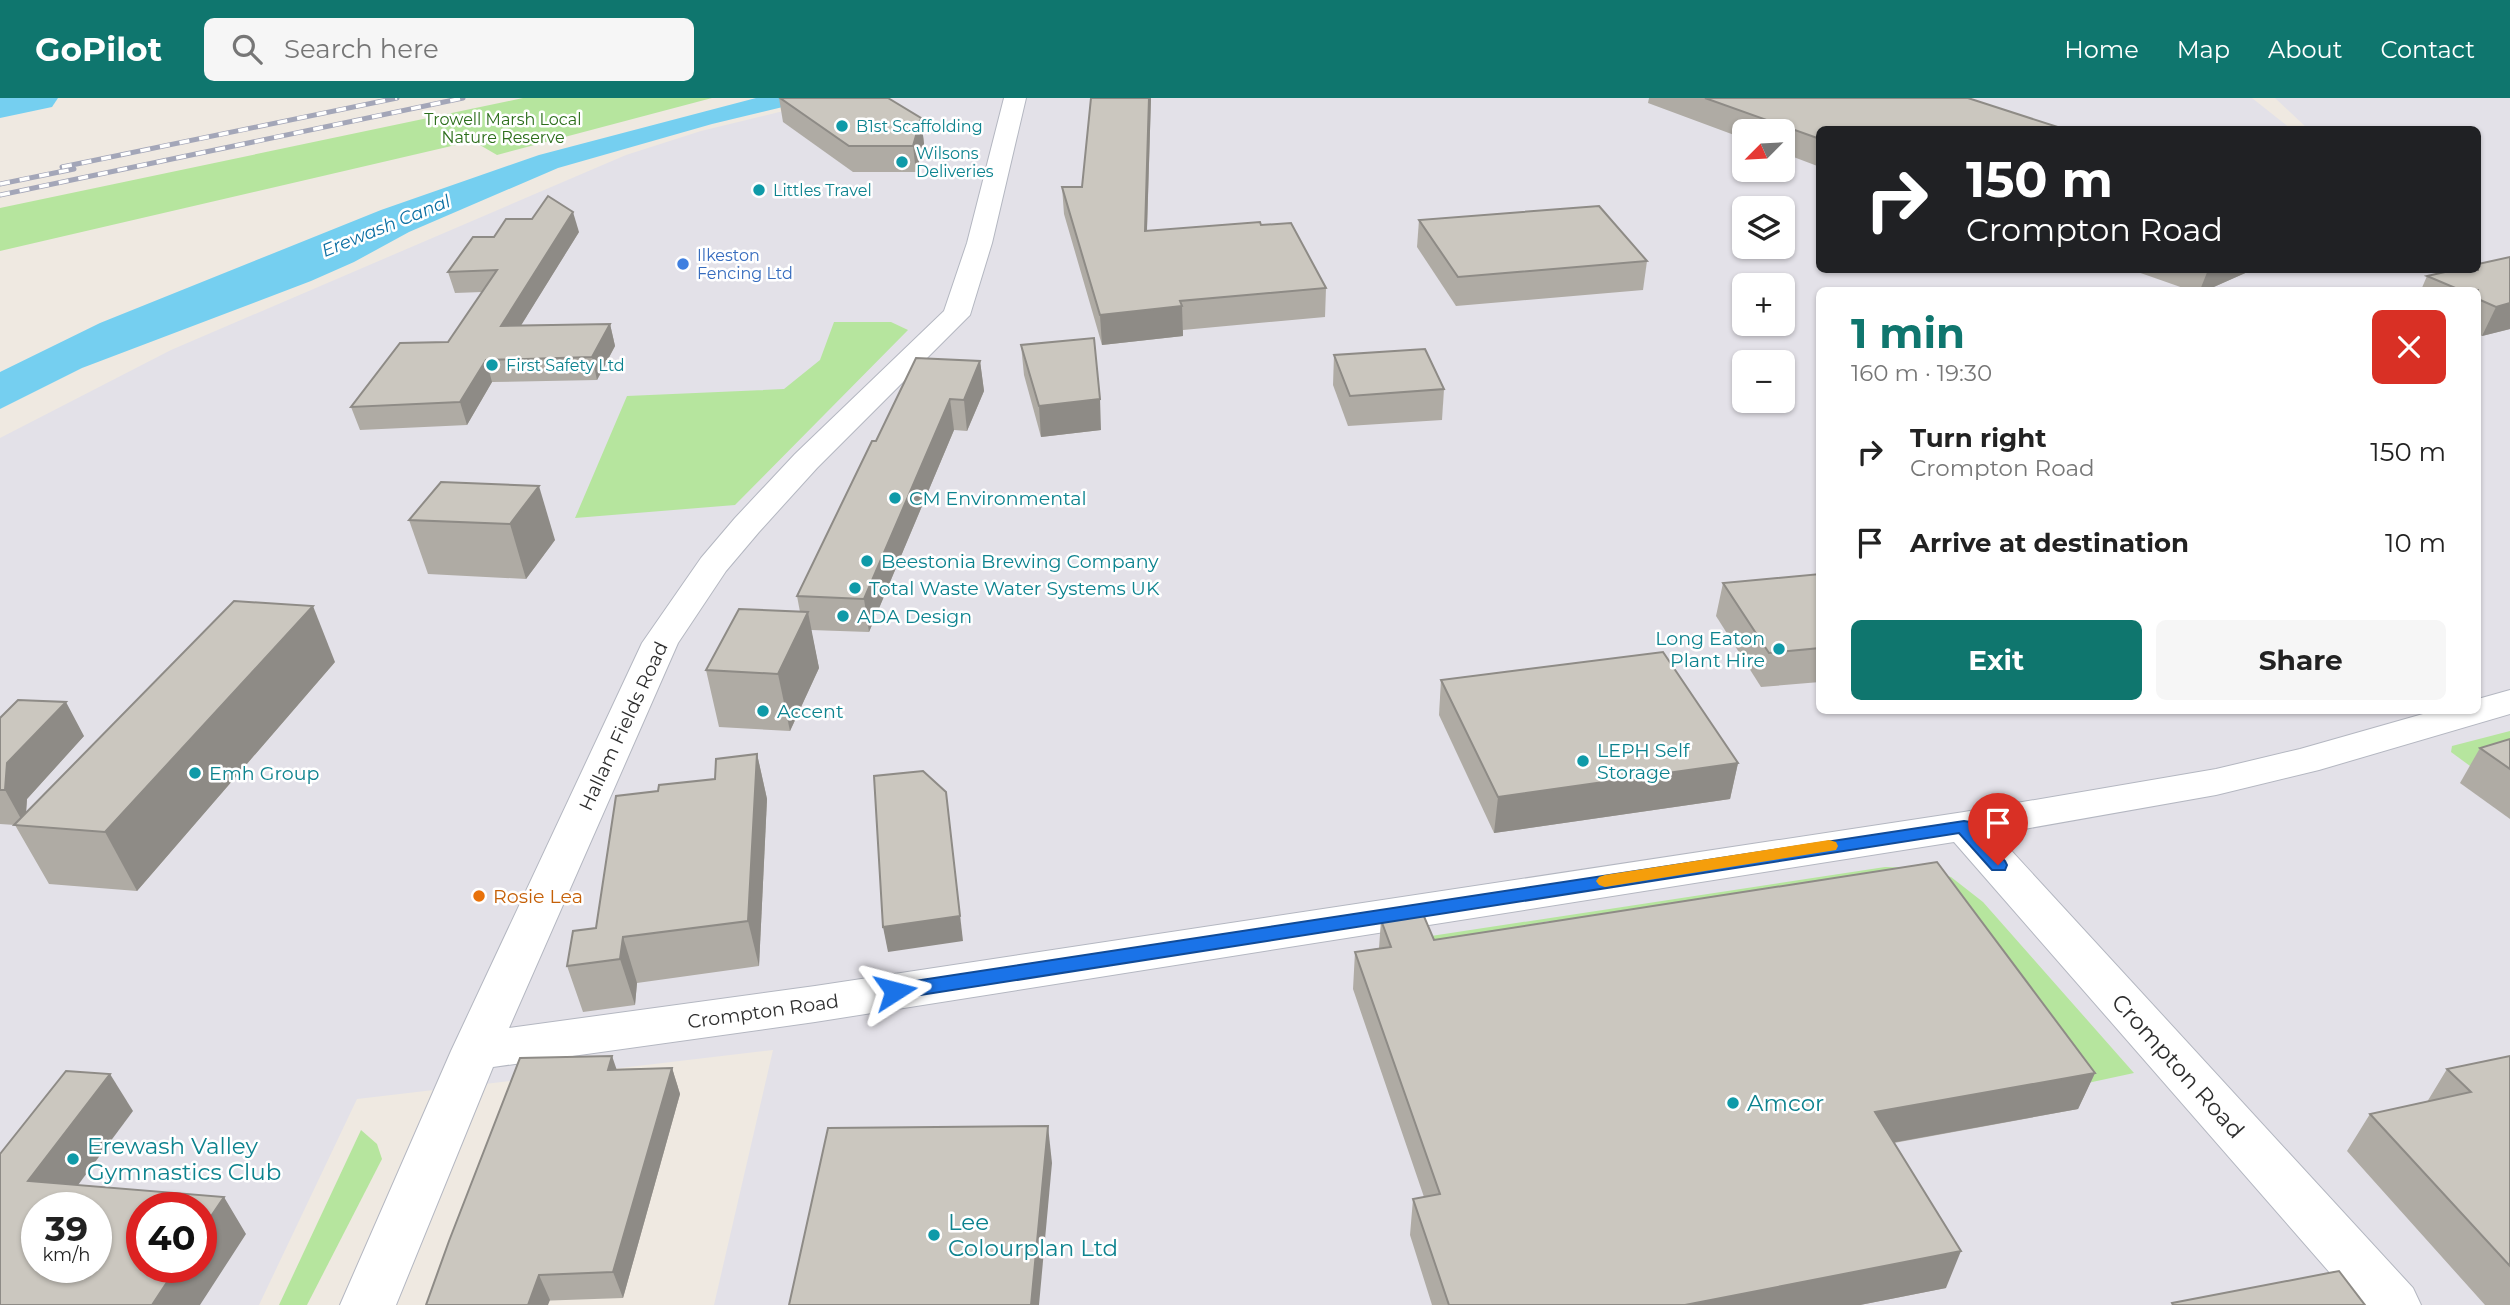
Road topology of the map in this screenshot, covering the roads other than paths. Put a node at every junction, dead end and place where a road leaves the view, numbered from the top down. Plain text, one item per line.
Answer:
1 (1015, 98) edge
2 (2510, 702) edge
3 (2481, 710) edge
4 (2468, 714) edge
5 (1964, 826) junction
6 (475, 1051) junction
7 (368, 1305) edge
8 (2393, 1305) edge

1 - 6 street, Hallam Fields Road
2 - 3 street, Crompton Road
4 - 5 street, Crompton Road
5 - 6 street, Crompton Road
5 - 8 street, Crompton Road
6 - 7 street, Hallam Fields Road

